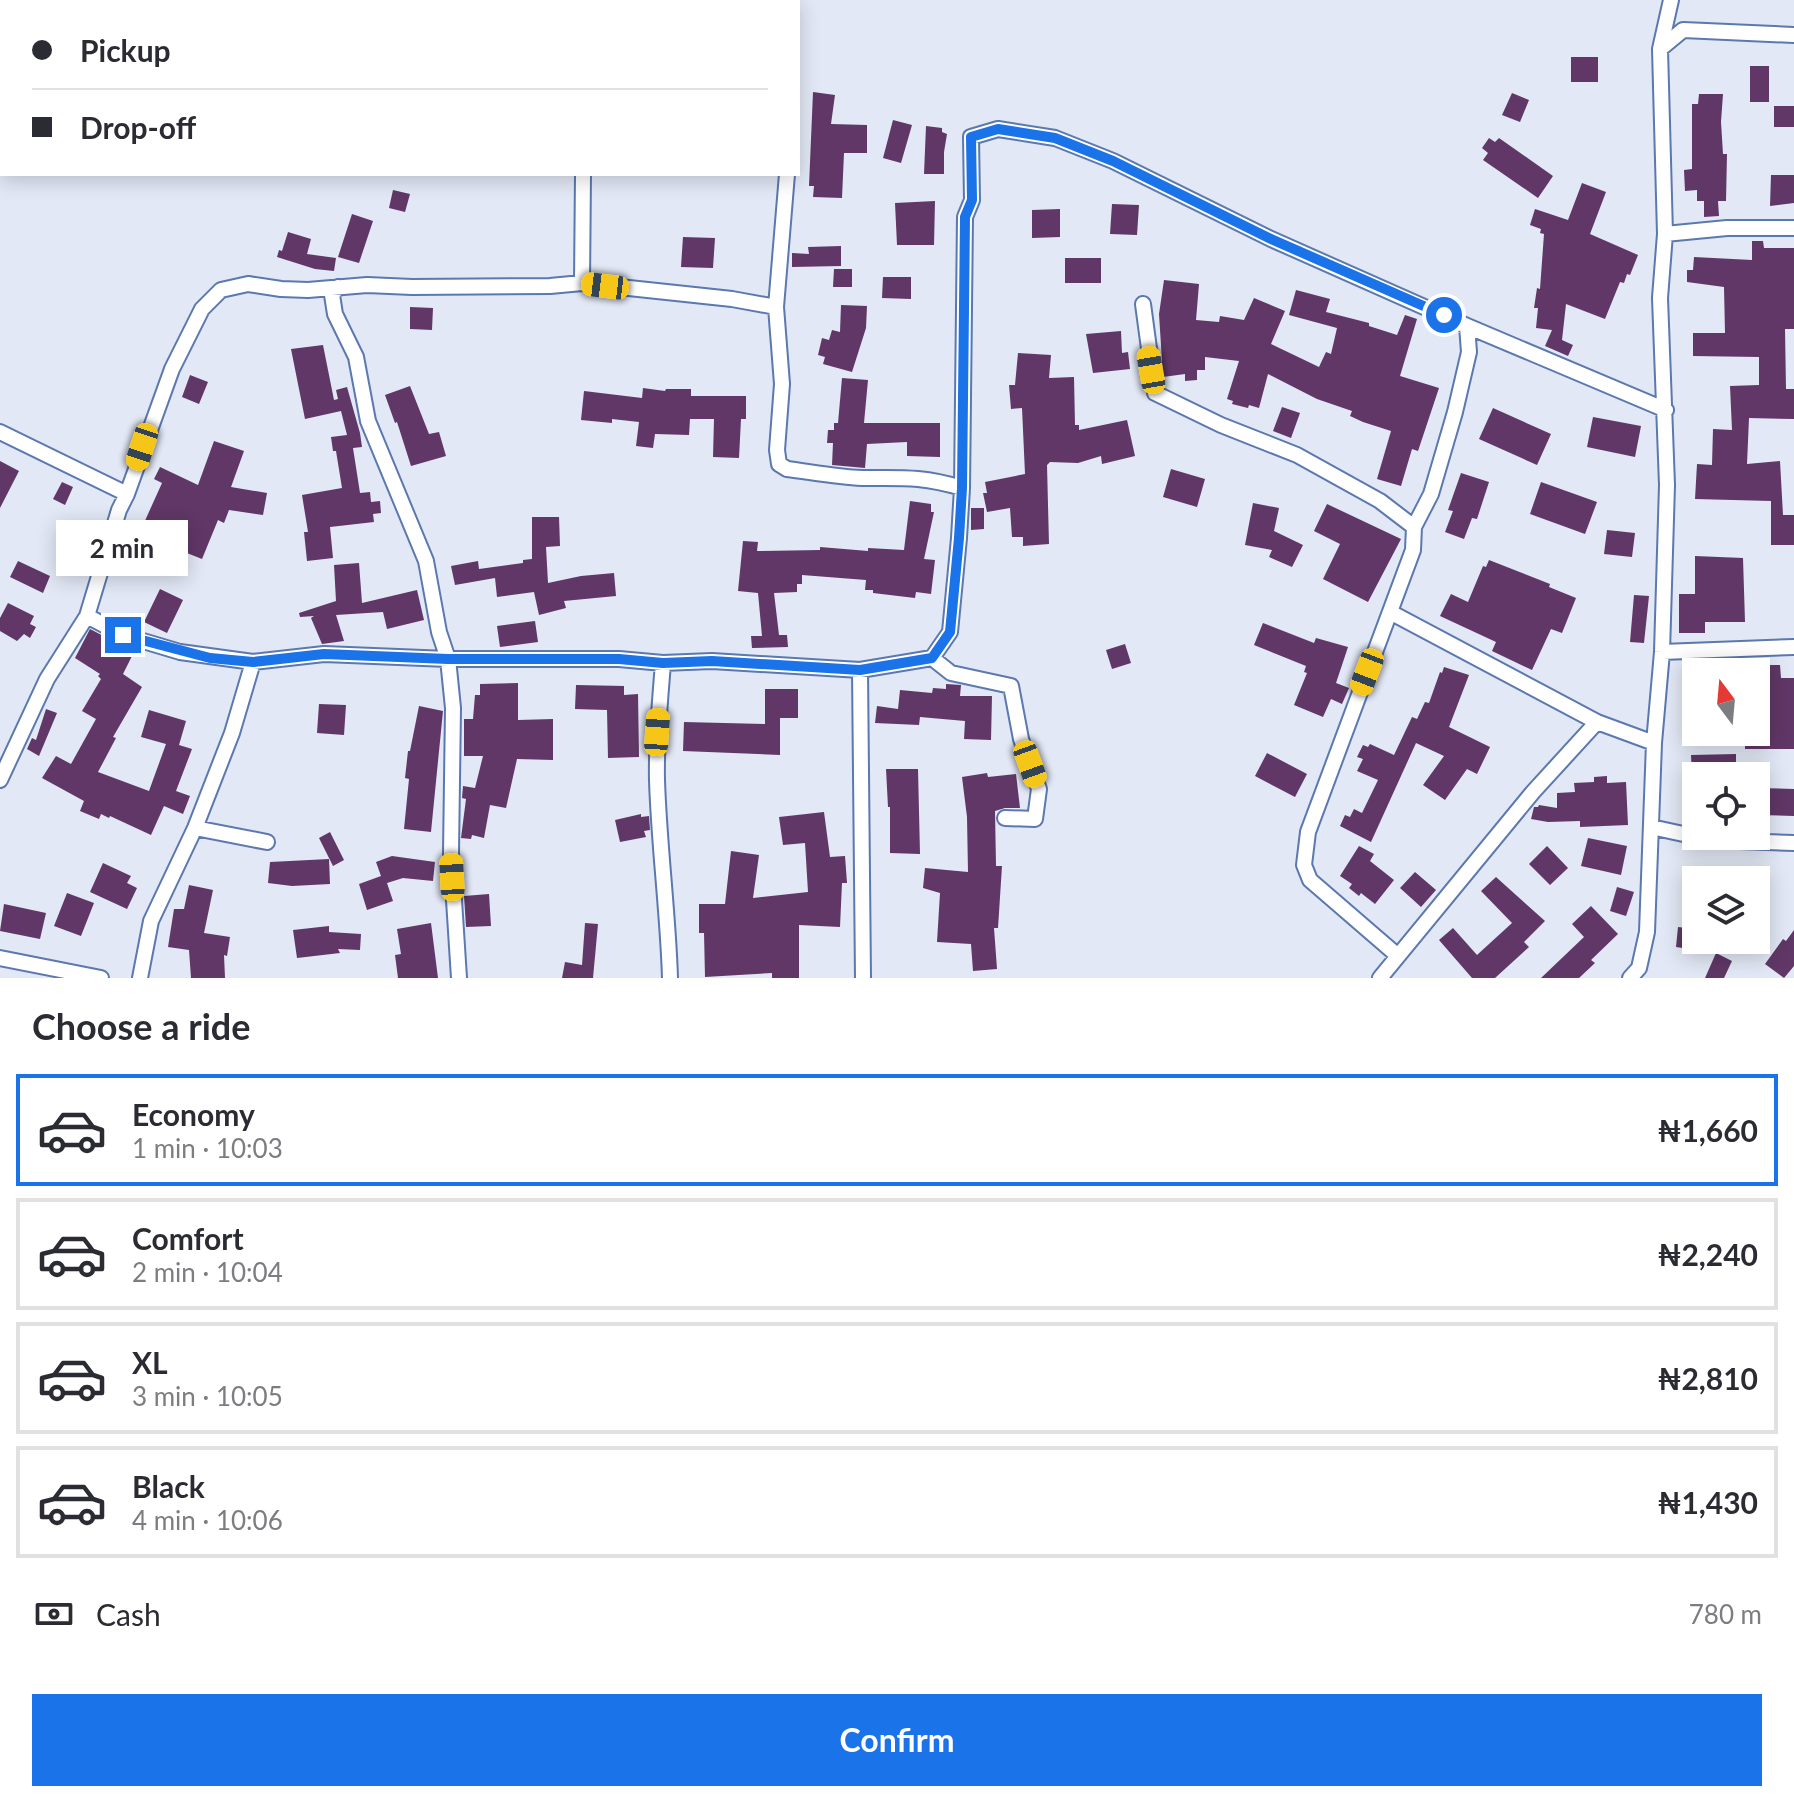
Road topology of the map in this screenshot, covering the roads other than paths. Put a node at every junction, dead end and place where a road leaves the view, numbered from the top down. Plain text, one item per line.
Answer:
1 (1671, 0) edge
2 (1794, 35) edge
3 (1660, 49) junction
4 (583, 176) edge
5 (787, 176) edge
6 (1794, 228) edge
7 (1665, 234) junction
8 (582, 283) junction
9 (338, 287) junction
10 (1143, 304) dead end
11 (776, 307) junction
12 (1467, 326) junction
13 (1666, 410) junction
14 (0, 432) edge
15 (962, 488) junction
16 (127, 494) junction
17 (1414, 527) junction
18 (1390, 612) junction
19 (87, 616) junction
20 (1794, 647) edge
21 (1662, 652) junction
22 (932, 658) junction
23 (448, 659) junction
24 (253, 662) junction
25 (663, 663) junction
26 (860, 670) junction
27 (1597, 722) junction
28 (1654, 743) junction
29 (0, 780) edge
30 (1005, 818) dead end
31 (1651, 827) junction
32 (195, 828) junction
33 (267, 842) dead end
34 (1794, 843) edge
35 (1398, 956) junction
36 (0, 958) edge
37 (101, 978) edge
38 (140, 978) edge
39 (459, 978) edge
40 (670, 978) edge
41 (863, 978) edge
42 (1380, 978) edge
43 (1630, 978) edge

1 - 3 street
2 - 3 street
3 - 7 street
4 - 8 street
5 - 11 street
6 - 7 street
7 - 13 street
8 - 9 street
8 - 11 street
9 - 16 street
9 - 23 street
10 - 17 street
11 - 15 street
12 - 13 street
12 - 15 street
12 - 17 street
13 - 21 street
14 - 16 street
15 - 22 street
16 - 19 street
17 - 18 street
18 - 27 street
18 - 35 street
19 - 24 street
19 - 29 street
20 - 21 street
21 - 28 street
22 - 26 street
22 - 30 street
23 - 24 street
23 - 25 street
23 - 39 street
24 - 32 street
25 - 26 street
25 - 40 street
26 - 41 street
27 - 28 street
27 - 35 street
28 - 31 street
31 - 34 street
31 - 43 street
32 - 33 street
32 - 38 street
35 - 42 street
36 - 37 street

